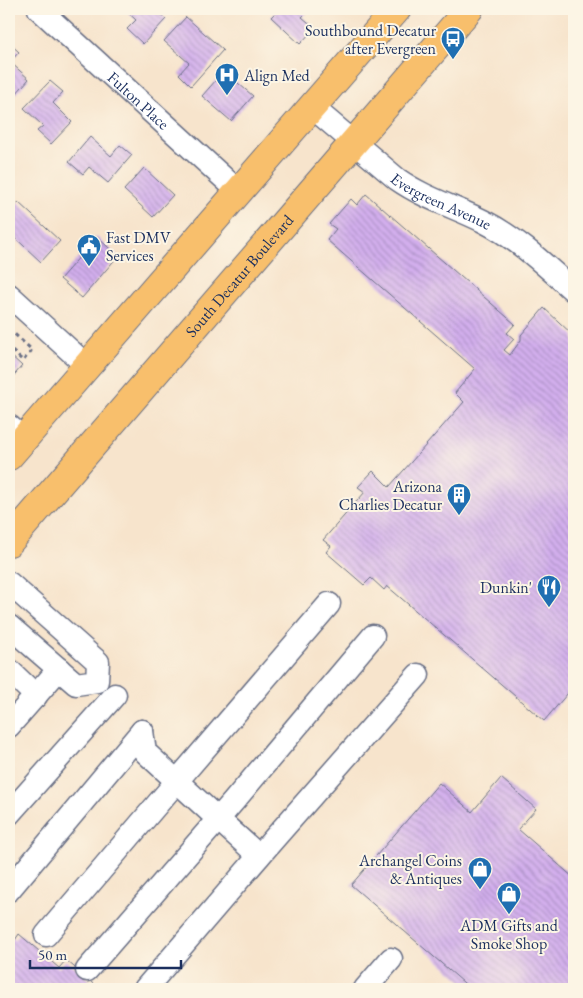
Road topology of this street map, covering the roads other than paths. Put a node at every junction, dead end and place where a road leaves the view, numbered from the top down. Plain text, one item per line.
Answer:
1 (39, 9) edge
2 (469, 9) edge
3 (389, 12) edge
4 (312, 106) junction
5 (354, 142) junction
6 (238, 191) junction
7 (574, 291) edge
8 (9, 295) edge
9 (87, 366) junction
10 (14, 441) edge
11 (9, 542) edge
12 (9, 583) edge
13 (330, 604) dead end
14 (9, 626) edge
15 (373, 636) dead end
16 (59, 669) junction
17 (9, 670) edge
18 (418, 675) dead end
19 (115, 695) dead end
20 (36, 696) junction
21 (9, 726) edge
22 (177, 781) junction
23 (9, 814) edge
24 (218, 819) junction
25 (260, 856) junction
26 (9, 890) edge
27 (46, 935) dead end
28 (391, 959) dead end
29 (87, 970) dead end
30 (145, 989) edge
31 (365, 989) edge

1 - 6 street, Fulton Place
2 - 5 main road, South Decatur Boulevard
3 - 4 main road
4 - 5 street, Evergreen Avenue
4 - 6 main road
5 - 7 street, Evergreen Avenue
5 - 11 main road, South Decatur Boulevard
6 - 9 main road
8 - 9 street
9 - 10 main road
12 - 16 street
13 - 22 street
14 - 16 street
15 - 24 street
16 - 20 street
17 - 20 street
18 - 25 street
19 - 23 street
20 - 21 street
22 - 24 street
22 - 26 street
22 - 27 street
24 - 25 street
24 - 29 street
25 - 30 street
28 - 31 street

